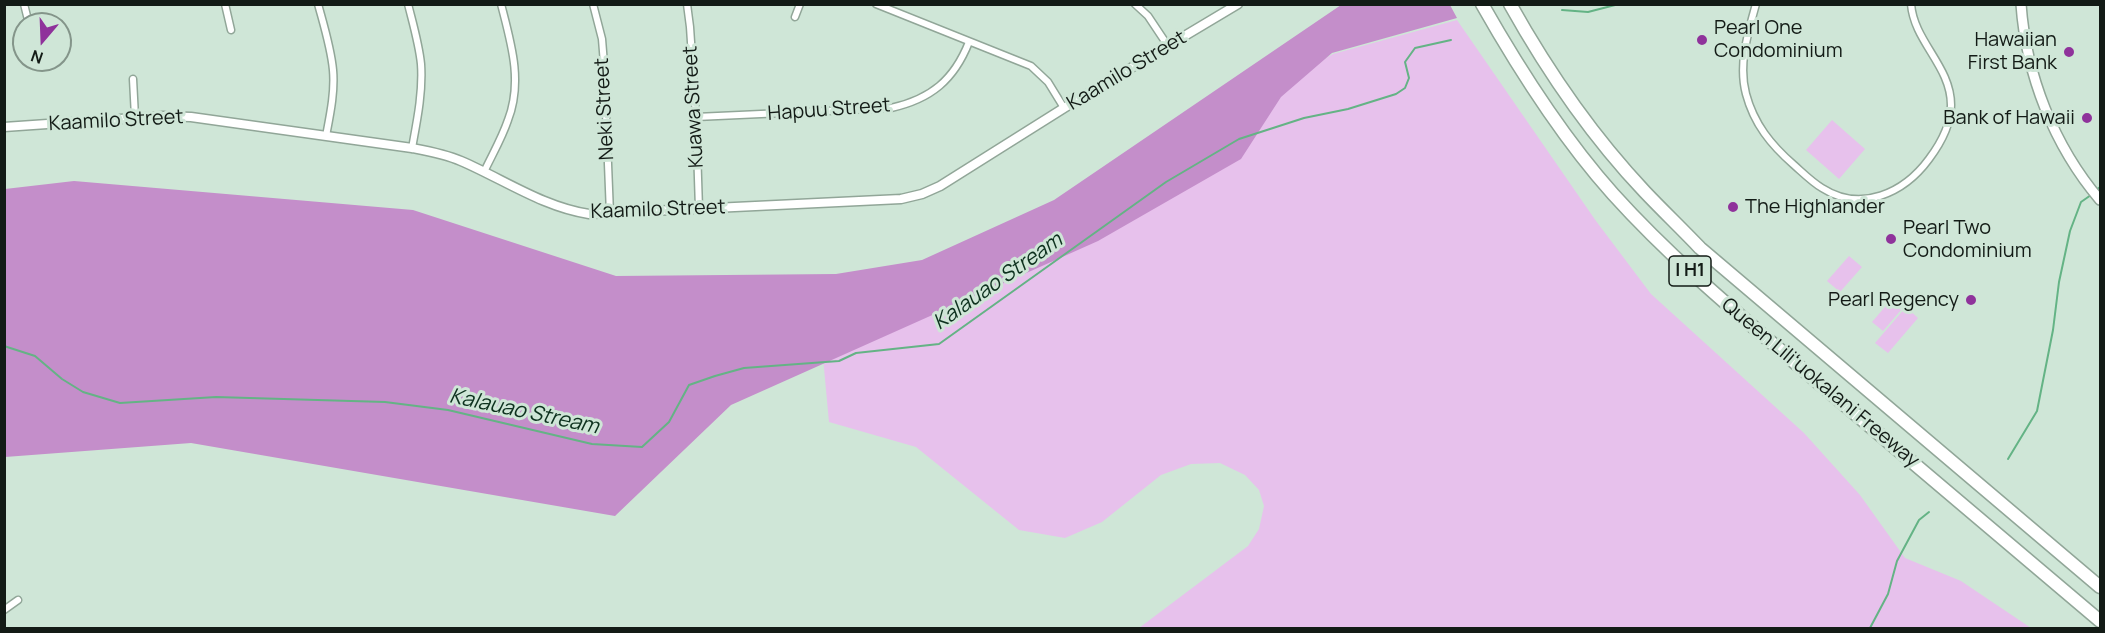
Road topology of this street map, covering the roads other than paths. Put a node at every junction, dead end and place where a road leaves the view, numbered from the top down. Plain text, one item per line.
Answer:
1 (225, 4) edge
2 (318, 4) edge
3 (408, 4) edge
4 (501, 4) edge
5 (593, 4) edge
6 (687, 4) edge
7 (800, 4) edge
8 (876, 4) edge
9 (1135, 4) edge
10 (1238, 4) edge
11 (1482, 4) edge
12 (1510, 4) edge
13 (1756, 4) edge
14 (1911, 4) edge
15 (2021, 4) edge
16 (795, 17) dead end
17 (231, 30) dead end
18 (969, 42) junction
19 (1168, 46) junction
20 (133, 79) dead end
21 (1064, 108) junction
22 (135, 117) junction
23 (696, 117) junction
24 (4, 127) edge
25 (326, 136) junction
26 (412, 148) junction
27 (484, 172) junction
28 (2100, 200) edge
29 (699, 209) junction
30 (610, 214) junction
31 (2100, 587) edge
32 (18, 600) dead end
33 (4, 610) edge
34 (2100, 621) edge

1 - 17 street
2 - 25 street
3 - 26 street
4 - 27 street
5 - 30 street, Neki Street
6 - 23 street, Kuawa Street
7 - 16 street
8 - 18 street
9 - 19 street
10 - 19 street, Kaamilo Street
11 - 34 highway, Queen Liliʻuokalani Freeway / I H1
12 - 31 highway, Queen Liliʻuokalani Freeway / I H1
13 - 14 street
15 - 28 main road
18 - 21 street
18 - 23 street, Hapuu Street
19 - 21 street, Kaamilo Street
20 - 22 street
21 - 29 street, Kaamilo Street
22 - 24 street, Kaamilo Street
22 - 25 street, Kaamilo Street
23 - 29 street, Kuawa Street
25 - 26 street, Kaamilo Street
26 - 27 street, Kaamilo Street
27 - 30 street, Kaamilo Street
29 - 30 street, Kaamilo Street
32 - 33 street

